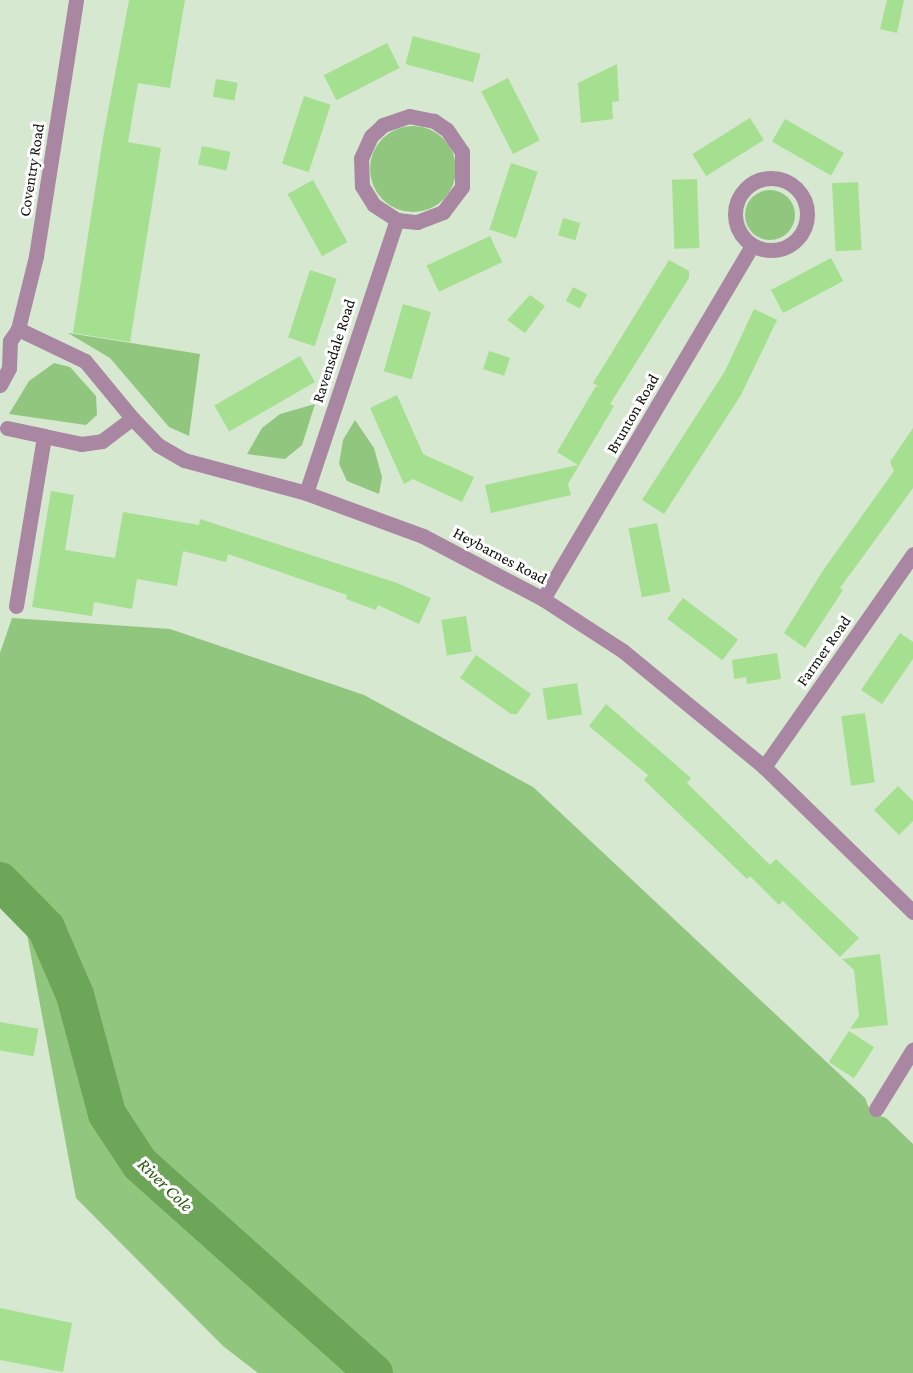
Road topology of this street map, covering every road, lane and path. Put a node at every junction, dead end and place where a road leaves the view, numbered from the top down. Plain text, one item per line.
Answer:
1 (76, 0) edge
2 (397, 220) junction
3 (752, 246) junction
4 (9, 339) edge
5 (0, 385) edge
6 (132, 418) junction
7 (7, 428) dead end
8 (44, 436) junction
9 (306, 493) junction
10 (913, 554) edge
11 (543, 599) junction
12 (16, 606) dead end
13 (764, 767) junction
14 (913, 912) edge
15 (913, 1050) edge
16 (876, 1109) dead end

1 - 4 street, Coventry Road
2 - 2 street
2 - 9 street, Ravensdale Road
3 - 3 street
3 - 11 street, Brunton Road
4 - 5 street, Coventry Road
4 - 6 street, Heybarnes Road
6 - 8 street
6 - 9 street, Heybarnes Road
7 - 8 street
8 - 12 street
9 - 11 street, Heybarnes Road
10 - 13 street, Farmer Road
11 - 13 street, Heybarnes Road
13 - 14 street, Heybarnes Road
15 - 16 street

